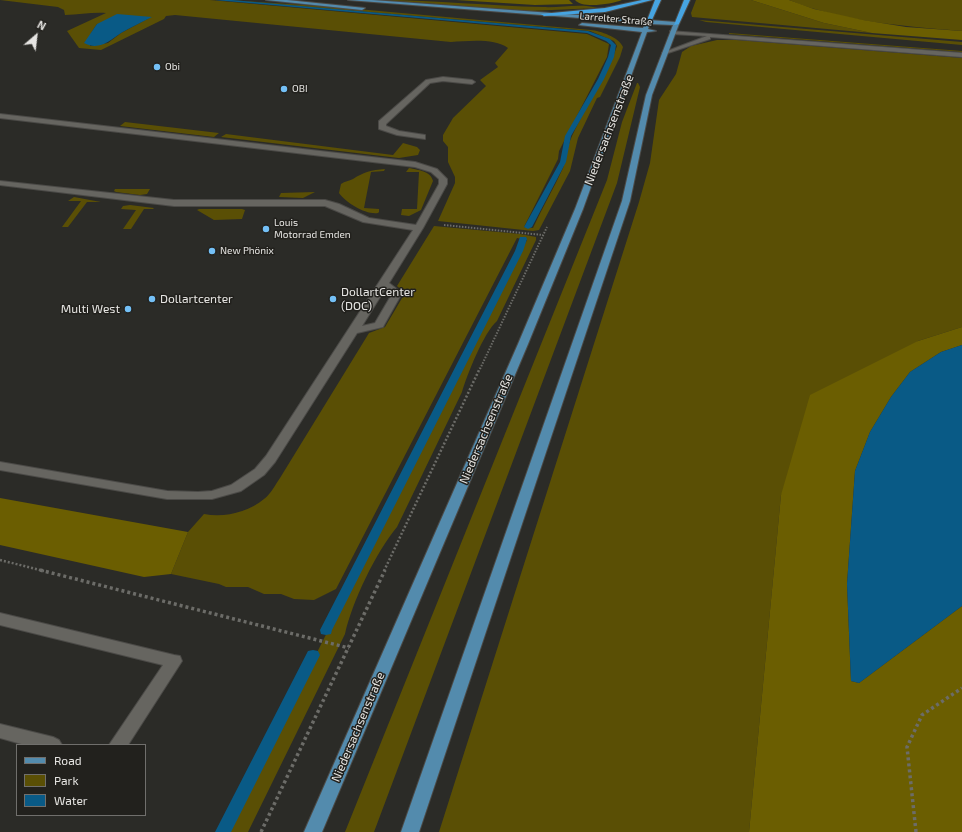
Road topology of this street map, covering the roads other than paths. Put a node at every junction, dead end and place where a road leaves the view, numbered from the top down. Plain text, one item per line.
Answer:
1 (270, 0) edge
2 (351, 0) edge
3 (649, 0) edge
4 (658, 0) edge
5 (687, 0) edge
6 (367, 8) dead end
7 (544, 14) junction
8 (676, 24) junction
9 (578, 25) dead end
10 (683, 25) dead end
11 (647, 26) junction
12 (666, 32) junction
13 (717, 36) junction
14 (909, 44) dead end
15 (962, 48) edge
16 (664, 54) junction
17 (962, 55) edge
18 (472, 82) dead end
19 (0, 116) edge
20 (422, 137) dead end
21 (0, 184) edge
22 (421, 225) junction
23 (384, 284) junction
24 (353, 331) junction
25 (0, 466) edge
26 (0, 619) edge
27 (0, 731) edge
28 (49, 744) edge
29 (119, 744) edge
30 (313, 832) edge
31 (410, 832) edge

1 - 6 main road
2 - 7 main road, Larrelter Straße
3 - 7 highway
4 - 11 highway
5 - 8 highway
7 - 11 main road, Larrelter Straße
8 - 10 street, Larrelter Straße
8 - 11 main road, Larrelter Straße
8 - 12 main road, Niedersachsenstraße
9 - 11 main road, Larrelter Straße
11 - 12 main road, Larrelter Straße
11 - 30 main road, Niedersachsenstraße
12 - 13 street, Larrelter Straße
12 - 16 main road, Niedersachsenstraße
13 - 16 street
13 - 17 street, Larrelter Straße
14 - 15 street
16 - 31 main road, Niedersachsenstraße
18 - 20 street
19 - 22 street
21 - 22 street
22 - 23 street
23 - 24 street
23 - 24 street
24 - 25 street
26 - 29 street
27 - 28 street

